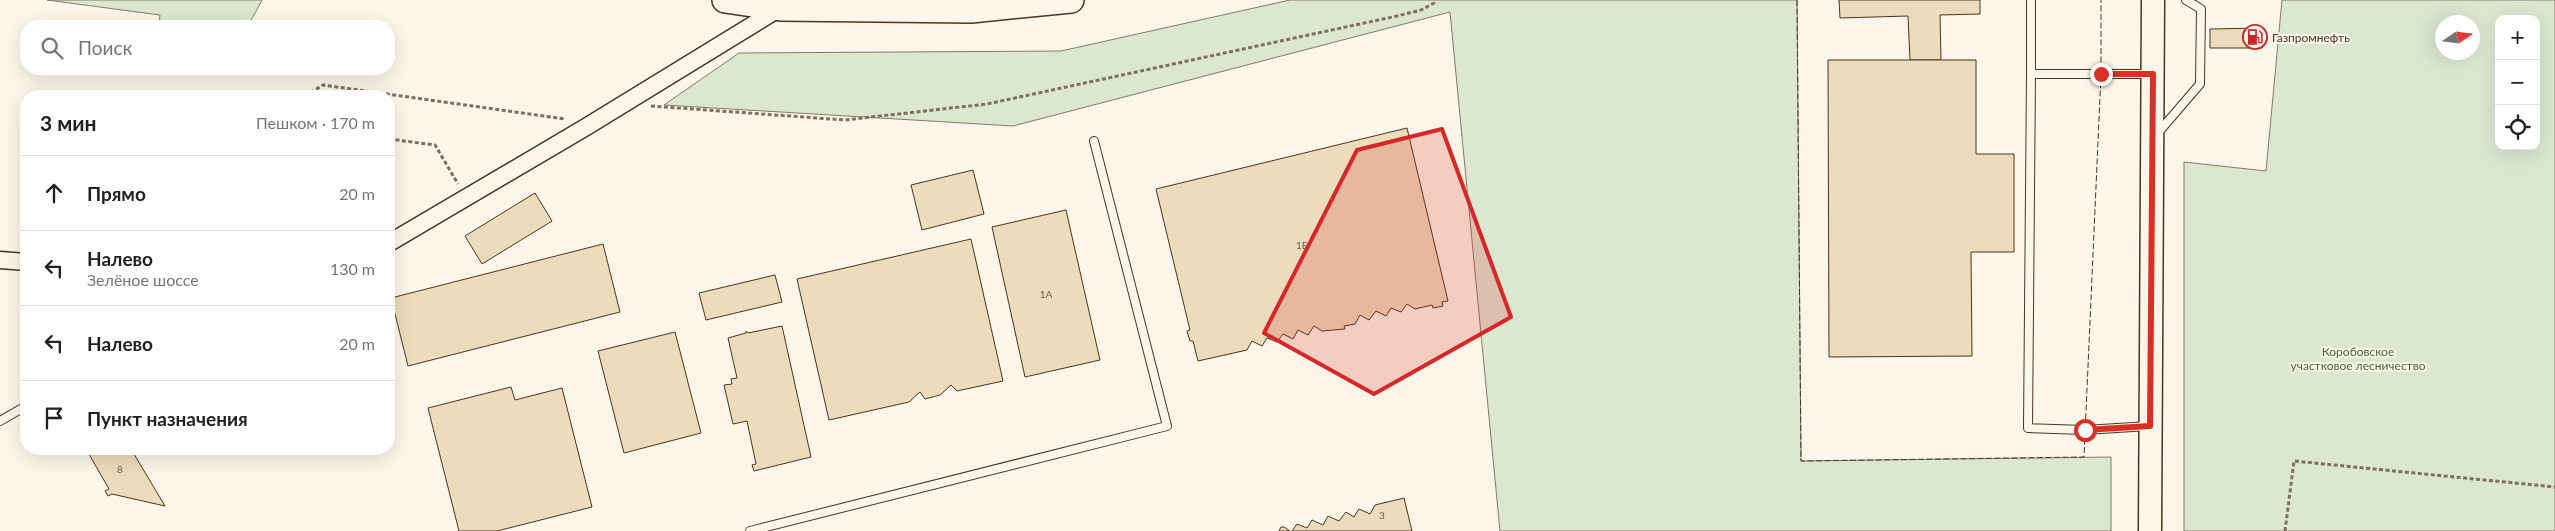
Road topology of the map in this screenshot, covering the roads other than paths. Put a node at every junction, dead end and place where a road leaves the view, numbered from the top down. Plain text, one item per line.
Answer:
1 (725, 0) edge
2 (1070, 0) edge
3 (2031, 0) edge
4 (2153, 0) edge
5 (2186, 0) edge
6 (780, 8) junction
7 (2032, 74) junction
8 (2153, 74) junction
9 (2152, 140) junction
10 (1094, 141) dead end
11 (395, 239) edge
12 (0, 260) edge
13 (20, 262) edge
14 (20, 409) edge
15 (0, 421) edge
16 (2150, 426) junction
17 (750, 531) edge
18 (2150, 531) edge

1 - 6 main road
2 - 6 main road
3 - 7 lane
4 - 8 main road
5 - 9 lane
6 - 11 street
7 - 8 lane
7 - 16 lane
8 - 9 main road
9 - 16 main road
10 - 17 lane
12 - 13 street
14 - 15 lane
16 - 18 main road

